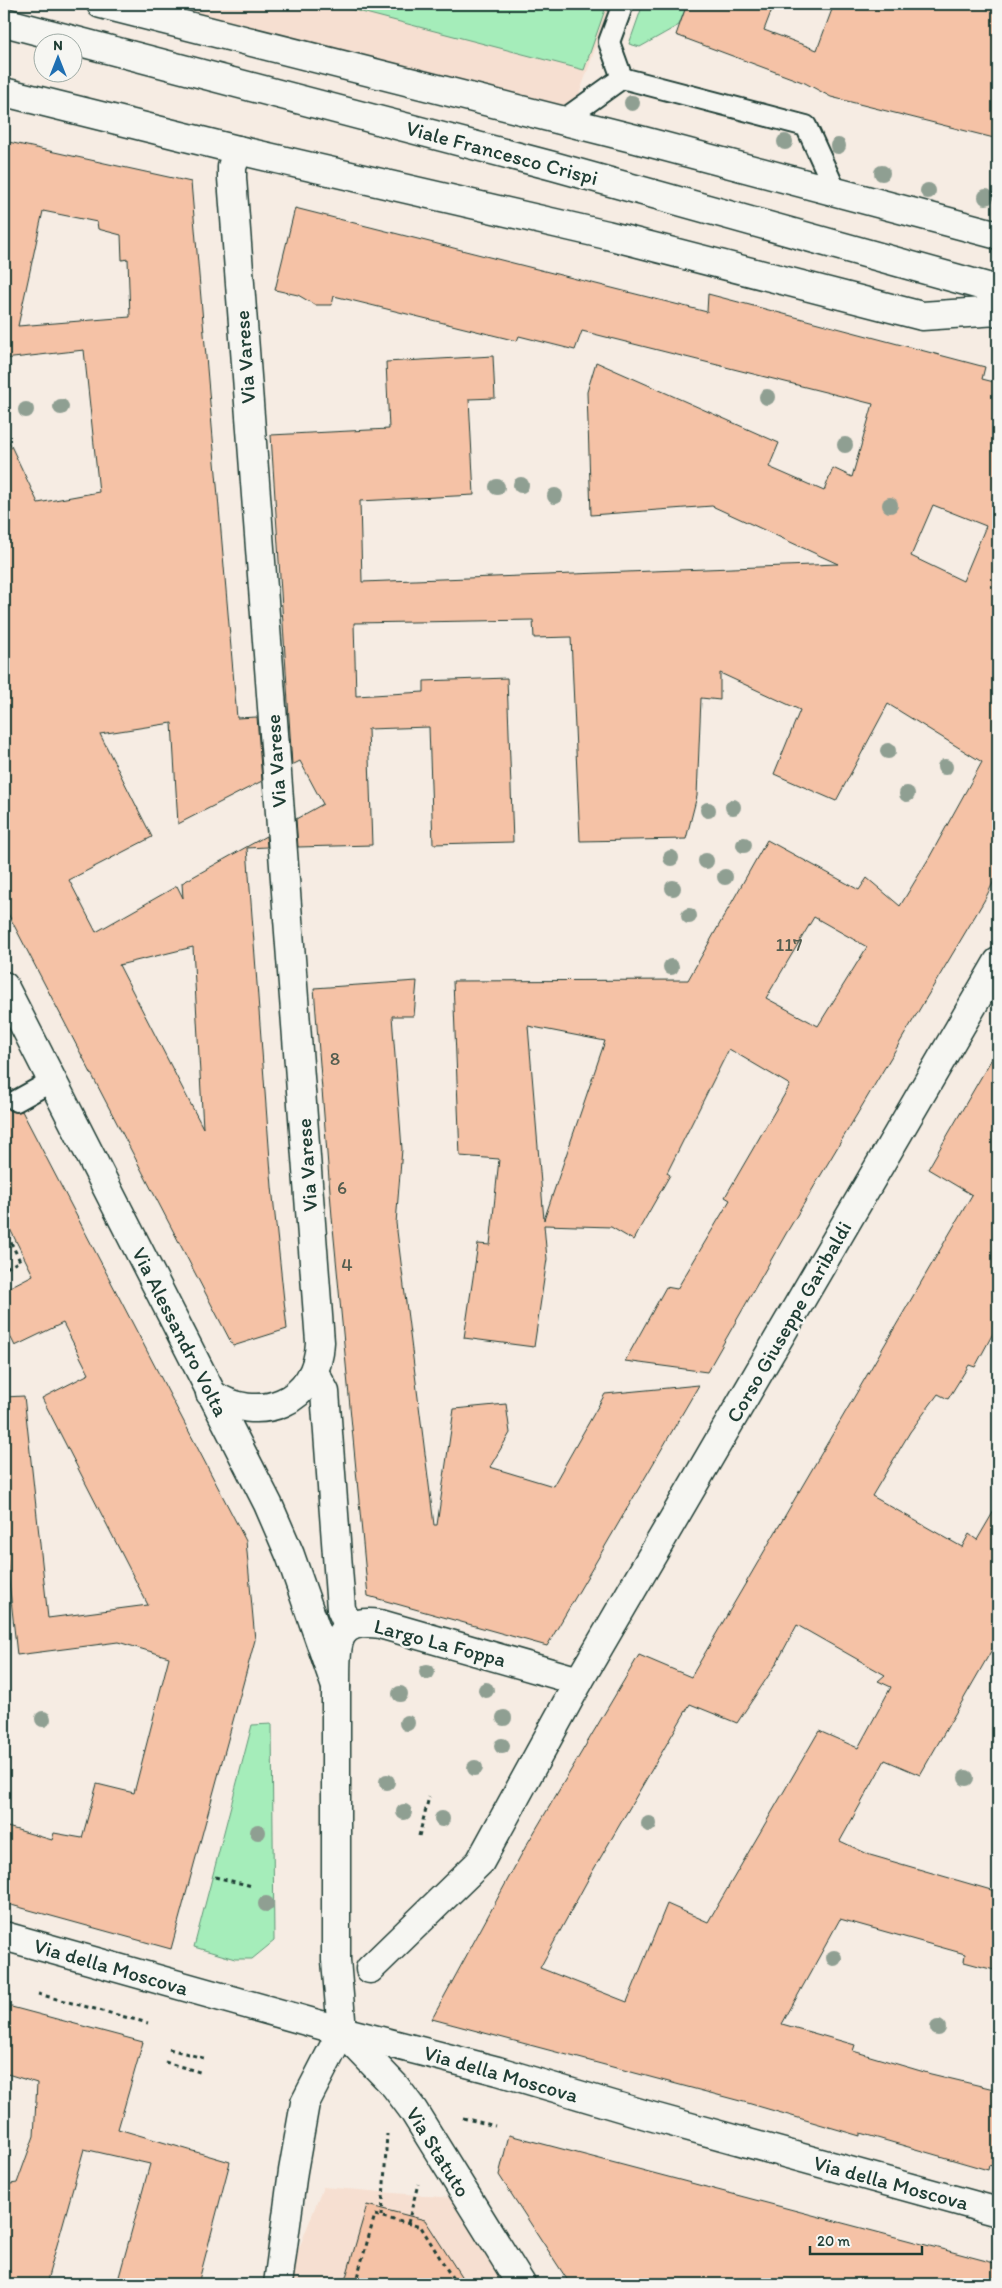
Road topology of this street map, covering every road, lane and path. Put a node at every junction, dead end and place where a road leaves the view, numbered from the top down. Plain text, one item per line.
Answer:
1 (101, 4) edge
2 (623, 4) edge
3 (4, 22) edge
4 (622, 78) junction
5 (4, 92) edge
6 (562, 121) junction
7 (238, 150) junction
8 (837, 194) junction
9 (998, 235) edge
10 (998, 290) edge
11 (998, 311) edge
12 (998, 962) edge
13 (4, 986) edge
14 (52, 1082) junction
15 (16, 1101) dead end
16 (4, 1228) edge
17 (4, 1269) edge
18 (314, 1372) junction
19 (210, 1393) junction
20 (349, 1627) junction
21 (579, 1681) junction
22 (336, 1687) junction
23 (429, 1797) dead end
24 (419, 1836) dead end
25 (215, 1877) dead end
26 (252, 1886) dead end
27 (4, 1936) edge
28 (370, 1969) dead end
29 (38, 1994) dead end
30 (148, 2023) dead end
31 (342, 2031) junction
32 (169, 2049) dead end
33 (207, 2059) dead end
34 (166, 2062) dead end
35 (203, 2073) dead end
36 (464, 2118) dead end
37 (388, 2124) dead end
38 (495, 2126) dead end
39 (419, 2181) dead end
40 (998, 2212) edge
41 (382, 2216) junction
42 (408, 2223) junction
43 (278, 2284) edge
44 (355, 2284) edge
45 (456, 2284) edge
46 (521, 2284) edge

1 - 6 street
2 - 4 lane
3 - 10 street, Viale Francesco Crispi
4 - 6 lane
4 - 8 lane
5 - 7 street
6 - 8 street
7 - 11 street
7 - 18 street, Via Varese
8 - 9 street
12 - 21 street, Corso Giuseppe Garibaldi
13 - 14 street, Via Alessandro Volta
14 - 15 lane
14 - 19 street, Via Alessandro Volta
16 - 17 path
18 - 19 street, Via Varese
18 - 20 street
19 - 22 street, Via Alessandro Volta
20 - 21 street, Largo La Foppa
20 - 22 street, Largo La Foppa
21 - 28 street
22 - 31 street, Largo La Foppa
23 - 24 path
25 - 26 path
27 - 31 street, Via della Moscova
29 - 30 path
31 - 40 street, Via della Moscova
31 - 43 street
31 - 46 street, Via Statuto
32 - 33 path
34 - 35 path
36 - 38 path
37 - 41 path
39 - 42 path
41 - 42 path
41 - 44 path
42 - 45 path

